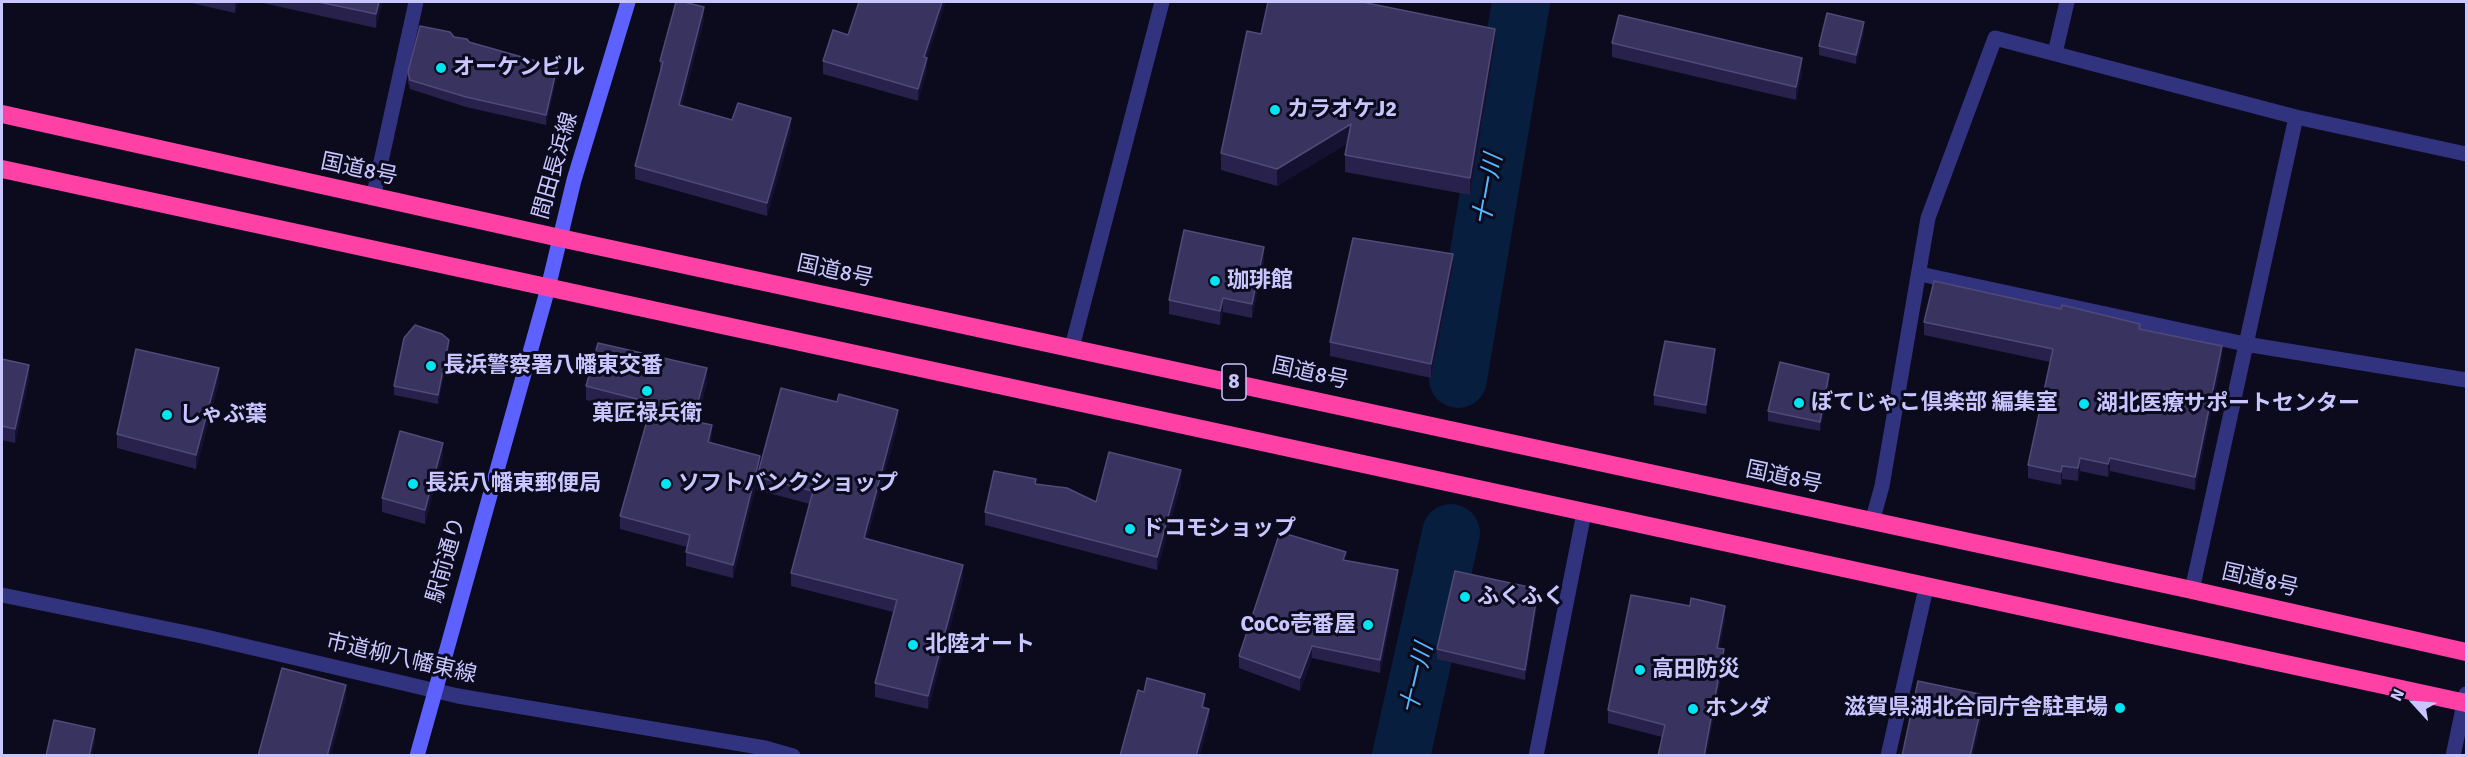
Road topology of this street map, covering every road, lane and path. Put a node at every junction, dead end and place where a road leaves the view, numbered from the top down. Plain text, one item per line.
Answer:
1 (416, 2) edge
2 (628, 2) edge
3 (1162, 2) edge
4 (2067, 2) edge
5 (2055, 53) junction
6 (2, 114) edge
7 (2296, 117) junction
8 (2466, 154) edge
9 (2, 169) edge
10 (373, 198) junction
11 (560, 238) junction
12 (1920, 274) junction
13 (548, 288) junction
14 (2245, 344) junction
15 (1071, 347) junction
16 (2466, 380) edge
17 (1584, 513) junction
18 (1872, 522) junction
19 (1926, 588) junction
20 (2192, 590) junction
21 (2, 596) edge
22 (2466, 652) edge
23 (433, 691) junction
24 (2466, 700) edge
25 (417, 756) edge
26 (793, 756) edge
27 (1536, 756) edge
28 (1888, 756) edge
29 (2453, 756) edge

1 - 10 street
2 - 11 main road, 間田長浜線
3 - 15 street
4 - 5 street
5 - 7 street
5 - 12 street
6 - 10 highway, 国道8号 / 8
7 - 8 street
7 - 14 street
9 - 13 highway, 8
10 - 11 highway, 国道8号 / 8
11 - 13 main road, 駅前通り
11 - 15 highway, 国道8号 / 8
12 - 14 street
12 - 18 street
13 - 17 highway, 8
13 - 23 main road, 駅前通り
14 - 16 street
14 - 20 street
15 - 18 highway, 国道8号 / 8
17 - 19 highway, 8
17 - 27 street
18 - 20 highway, 国道8号 / 8
19 - 24 highway, 8
19 - 28 street
20 - 22 highway, 国道8号 / 8
21 - 23 street, 市道柳八幡東線
23 - 25 main road, 駅前通り
23 - 26 street, 市道柳八幡東線
24 - 29 street

